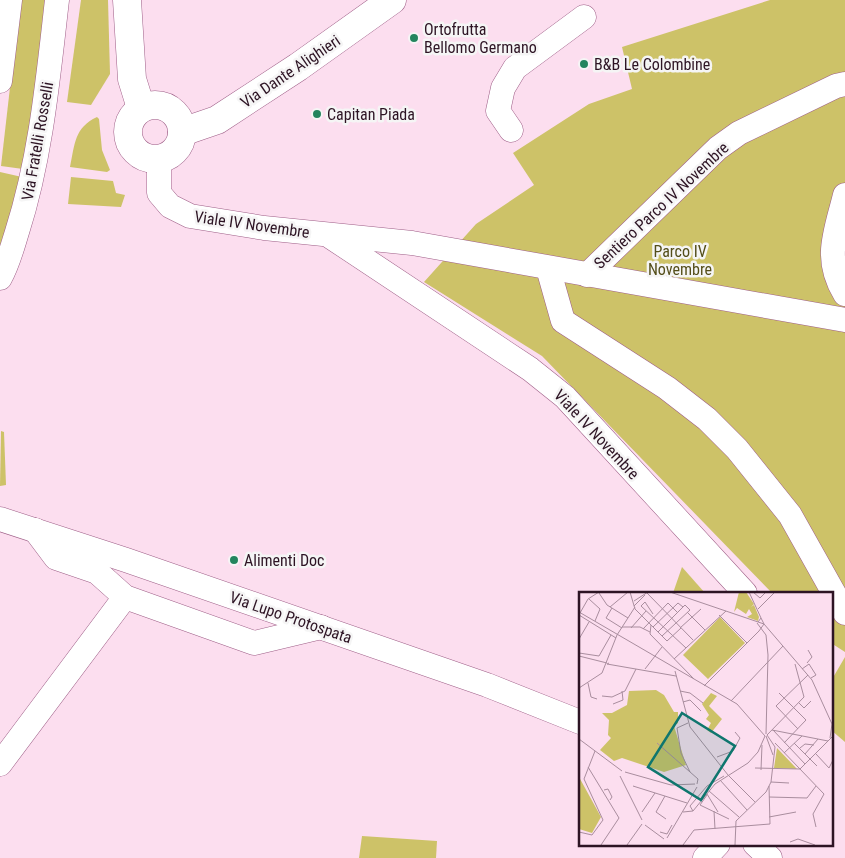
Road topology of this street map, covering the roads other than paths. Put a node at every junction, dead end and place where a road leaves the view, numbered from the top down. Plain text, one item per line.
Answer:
1 (10, 0) edge
2 (57, 0) edge
3 (126, 0) edge
4 (392, 0) edge
5 (585, 15) edge
6 (0, 81) edge
7 (845, 84) edge
8 (141, 108) junction
9 (511, 130) dead end
10 (182, 132) junction
11 (159, 158) junction
12 (845, 195) edge
13 (328, 234) junction
14 (548, 268) junction
15 (587, 275) junction
16 (0, 278) edge
17 (845, 294) edge
18 (845, 320) edge
19 (0, 519) edge
20 (35, 530) junction
21 (745, 592) edge
22 (125, 597) junction
23 (845, 613) edge
24 (321, 627) junction
25 (579, 722) edge
26 (0, 764) edge
27 (716, 846) edge
28 (757, 846) edge
29 (705, 858) edge
30 (770, 858) edge

1 - 6 street
2 - 16 street, Via Fratelli Rosselli
3 - 8 main road
4 - 10 main road, Via Dante Alighieri
5 - 9 street
7 - 15 street, Sentiero Parco IV Novembre
8 - 10 main road
8 - 11 main road
10 - 11 main road
11 - 13 street, Viale IV Novembre
12 - 17 street
13 - 14 street, Viale IV Novembre
13 - 21 street, Viale IV Novembre
14 - 15 street, Viale IV Novembre
14 - 23 street
15 - 18 street, Viale IV Novembre
19 - 20 street, Via Lupo Protospata
20 - 22 street
20 - 24 street, Via Lupo Protospata
22 - 24 street
22 - 26 street
24 - 25 street, Via Lupo Protospata
27 - 29 street
28 - 30 street

